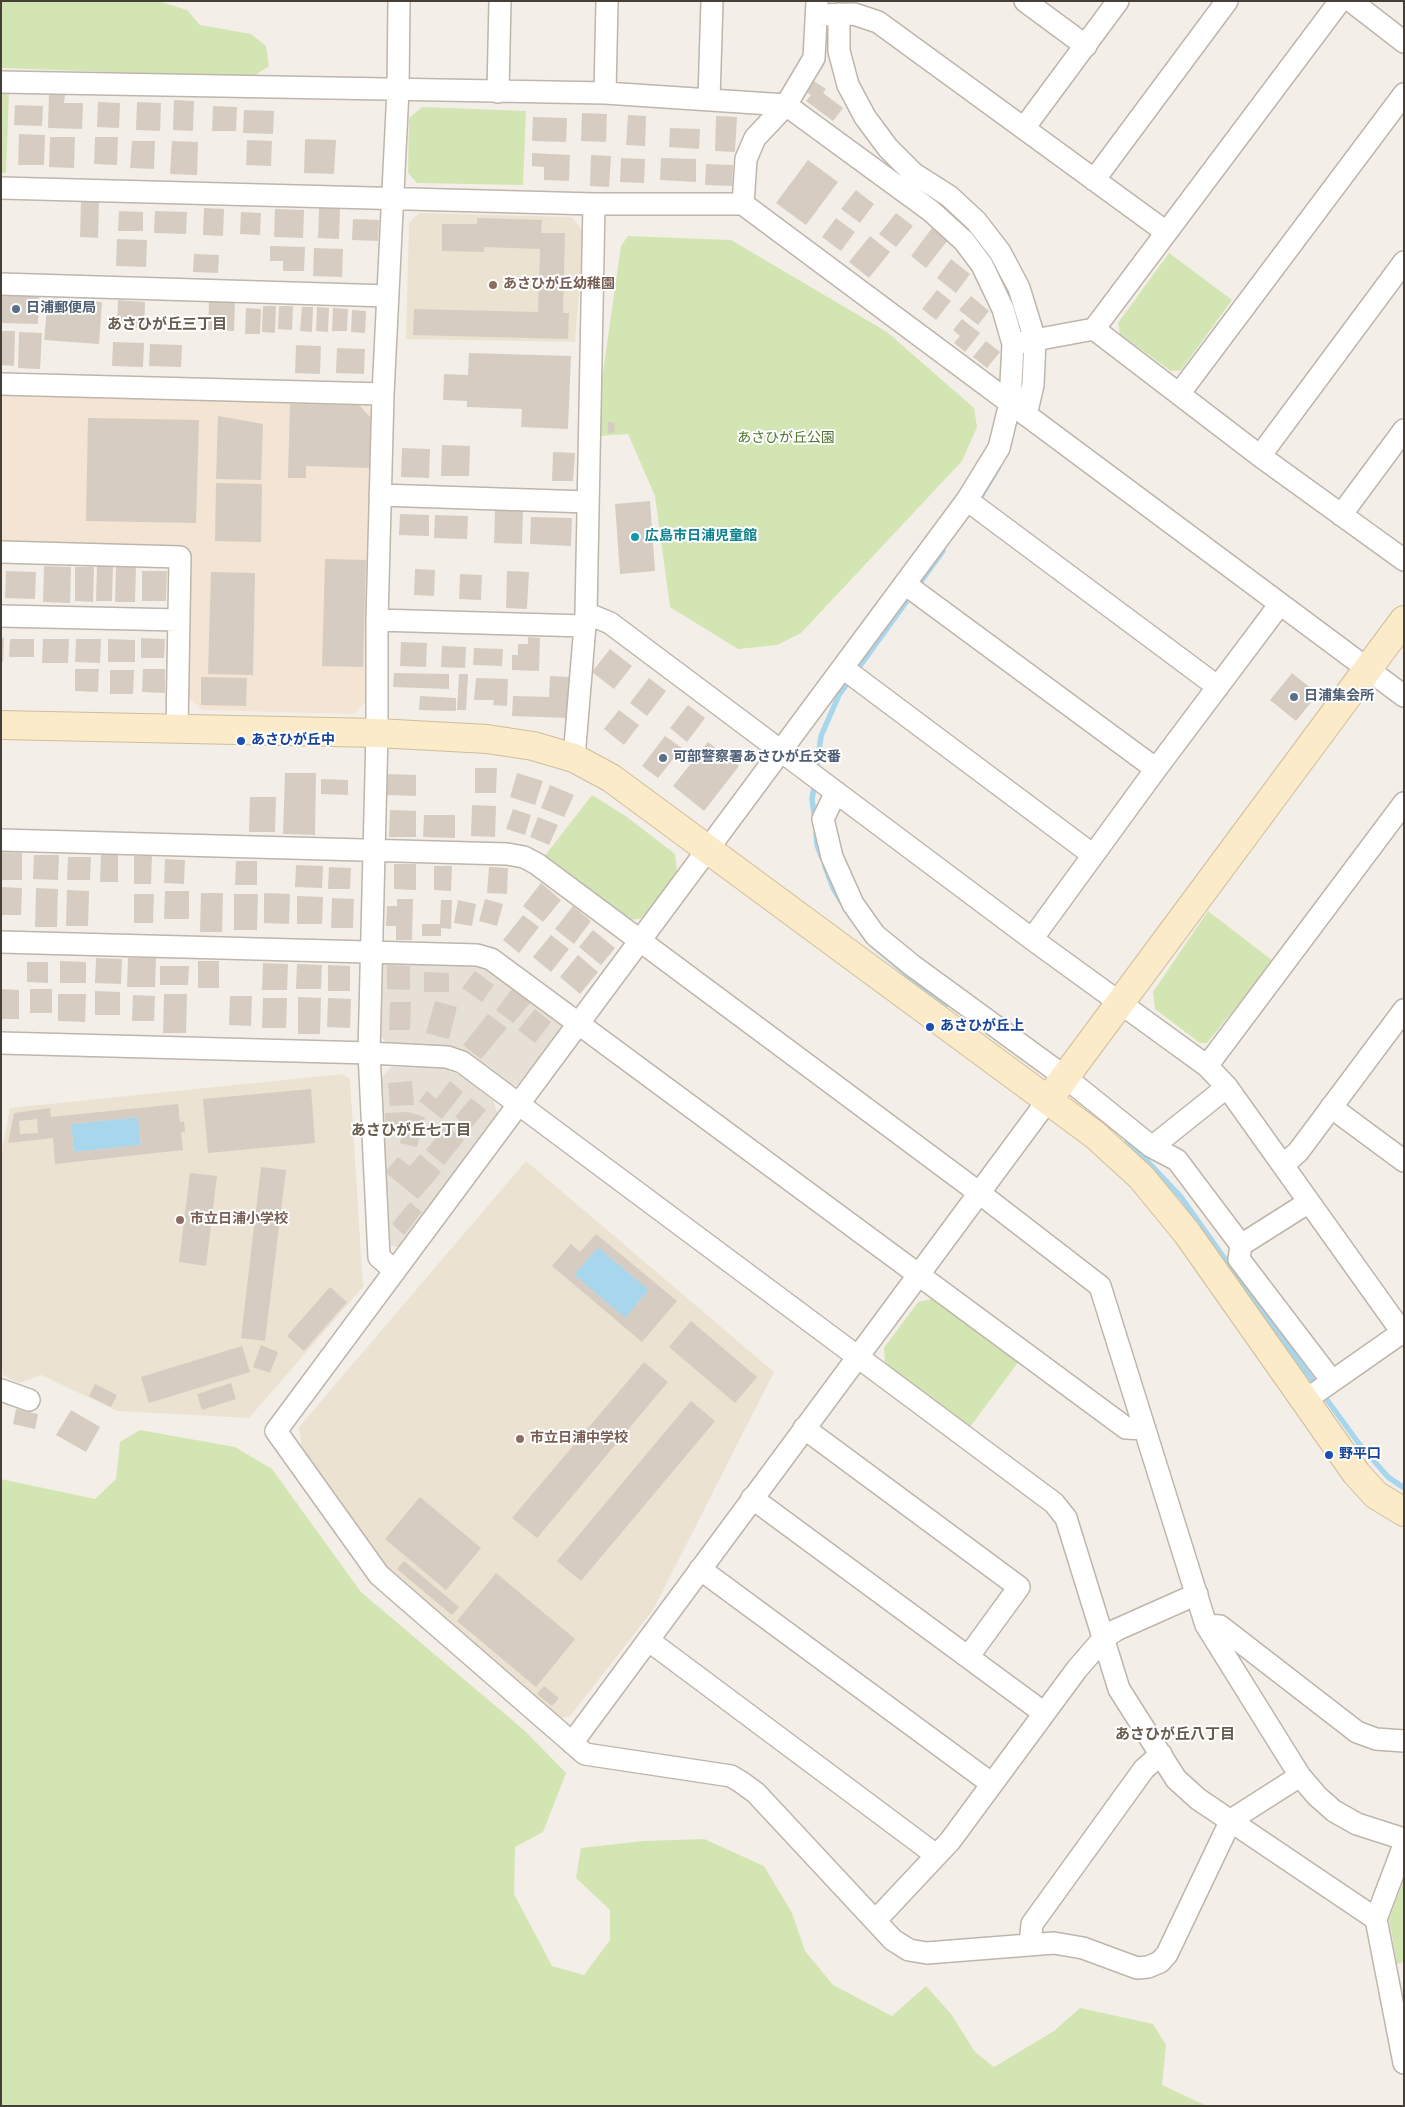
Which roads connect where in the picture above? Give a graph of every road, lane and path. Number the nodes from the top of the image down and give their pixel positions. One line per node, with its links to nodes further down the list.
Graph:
1 (399, 1): 15 (street)
2 (500, 1): 16 (street)
3 (607, 1): 17 (street)
4 (712, 1): 19 (street)
5 (1025, 1): 13 (street)
6 (1118, 1): 13 (street)
7 (1227, 1): 22 (street)
8 (1340, 1): 27 (street)
9 (1351, 1): 12 (street)
10 (817, 8): 11 (street); 20 (street)
11 (839, 14): 21 (street); 32 (street)
12 (1404, 42)
13 (1086, 46): 21 (street)
14 (1, 82): 15 (street)
15 (398, 90): 16 (street); 24 (street)
16 (498, 92): 17 (street)
17 (605, 94): 19 (street)
18 (1404, 94): 36 (street)
19 (709, 100): 20 (street)
20 (786, 105): 26 (street); 33 (street)
21 (1024, 128): 22 (street)
22 (1094, 180): 27 (street)
23 (1, 188): 24 (street)
24 (392, 198): 25 (street); 30 (street)
25 (594, 204): 26 (street); 42 (street)
26 (743, 204): 37 (street)
27 (1166, 232): 31 (street)
28 (1404, 262): 39 (street)
29 (1, 284): 30 (street)
30 (388, 296): 35 (street)
31 (1094, 329): 32 (street); 36 (street)
32 (1035, 340): 33 (street); 37 (street)
33 (1013, 344): 37 (street)
34 (1, 384): 35 (street)
35 (383, 394): 40 (street)
36 (1179, 394): 39 (street)
37 (1018, 409): 41 (street); 47 (street)
38 (1404, 430): 43 (street)
39 (1260, 456): 43 (street)
40 (380, 495): 42 (street); 51 (street)
41 (967, 500): 46 (street); 55 (street)
42 (588, 502): 49 (street)
43 (1341, 515): 45 (street)
44 (1, 552): 50 (street)
45 (1404, 560)
46 (905, 584): 53 (street); 62 (street)
47 (1280, 604): 54 (street); 55 (street)
48 (1, 616): 50 (street)
49 (585, 619): 51 (street); 60 (street); 61 (street)
50 (179, 620): 58 (street)
51 (377, 620): 59 (street)
52 (1404, 620): 54 (street)
53 (843, 668): 60 (street); 68 (street)
54 (1367, 668): 56 (street); 73 (street)
55 (1218, 687): 62 (street)
56 (1404, 696)
57 (1, 724): 58 (street)
58 (177, 729): 59 (street)
59 (377, 734): 61 (street); 67 (street)
60 (781, 752): 63 (street); 66 (street)
61 (574, 758): 66 (street)
62 (1156, 769): 68 (street)
63 (836, 792): 69 (street); 79 (street)
64 (1404, 803): 78 (street)
65 (1, 840): 67 (street)
66 (708, 848): 70 (street); 81 (street)
67 (374, 852): 70 (street); 72 (street)
68 (1093, 855): 69 (street)
69 (1032, 939): 73 (street)
70 (639, 941): 75 (street); 87 (street)
71 (1, 942): 72 (street)
72 (371, 952): 75 (street); 77 (street)
73 (1120, 1002): 78 (street); 79 (street)
74 (1404, 1010): 83 (street)
75 (578, 1023): 82 (street); 91 (street)
76 (1, 1043): 77 (street)
77 (369, 1053): 82 (street); 90 (street)
78 (1207, 1066): 80 (street)
79 (1066, 1077): 81 (street); 84 (street)
80 (1227, 1086): 84 (street); 86 (street)
81 (1048, 1100): 87 (street); 97 (street)
82 (519, 1104): 90 (street); 93 (street)
83 (1331, 1107): 85 (street); 86 (street)
84 (1152, 1147): 89 (street)
85 (1404, 1161)
86 (1283, 1165): 88 (street)
87 (978, 1192): 91 (street); 99 (street)
88 (1309, 1202): 89 (street); 92 (street)
89 (1241, 1245): 94 (street)
90 (395, 1271): 110 (street)
91 (918, 1274): 93 (street); 99 (street)
92 (1403, 1333): 94 (street)
93 (858, 1356): 98 (street); 105 (street)
94 (1332, 1381): 97 (street)
95 (1, 1390): 96 (street)
96 (29, 1400)
97 (1304, 1401): 101 (street)
98 (804, 1428): 100 (street); 107 (street)
99 (1145, 1429): 103 (street)
100 (752, 1498): 102 (street); 107 (street)
101 (1404, 1512)
102 (700, 1569): 106 (street); 113 (street)
103 (1197, 1594): 104 (street); 105 (street)
104 (1206, 1625): 109 (street); 112 (street)
105 (1103, 1639): 108 (street); 111 (street)
106 (648, 1640): 110 (street); 117 (street)
107 (968, 1657): 108 (street)
108 (1044, 1713): 113 (street)
109 (1404, 1741)
110 (572, 1743): 119 (street)
111 (1161, 1754): 114 (street); 120 (street)
112 (1300, 1776): 114 (street); 115 (street)
113 (992, 1784): 117 (street)
114 (1231, 1820): 118 (street); 120 (street)
115 (1404, 1839)
116 (1404, 1845): 118 (street)
117 (936, 1856): 119 (street)
118 (1376, 1919): 121 (street)
119 (876, 1921): 120 (street)
120 (1030, 1944)
121 (1404, 2063)

